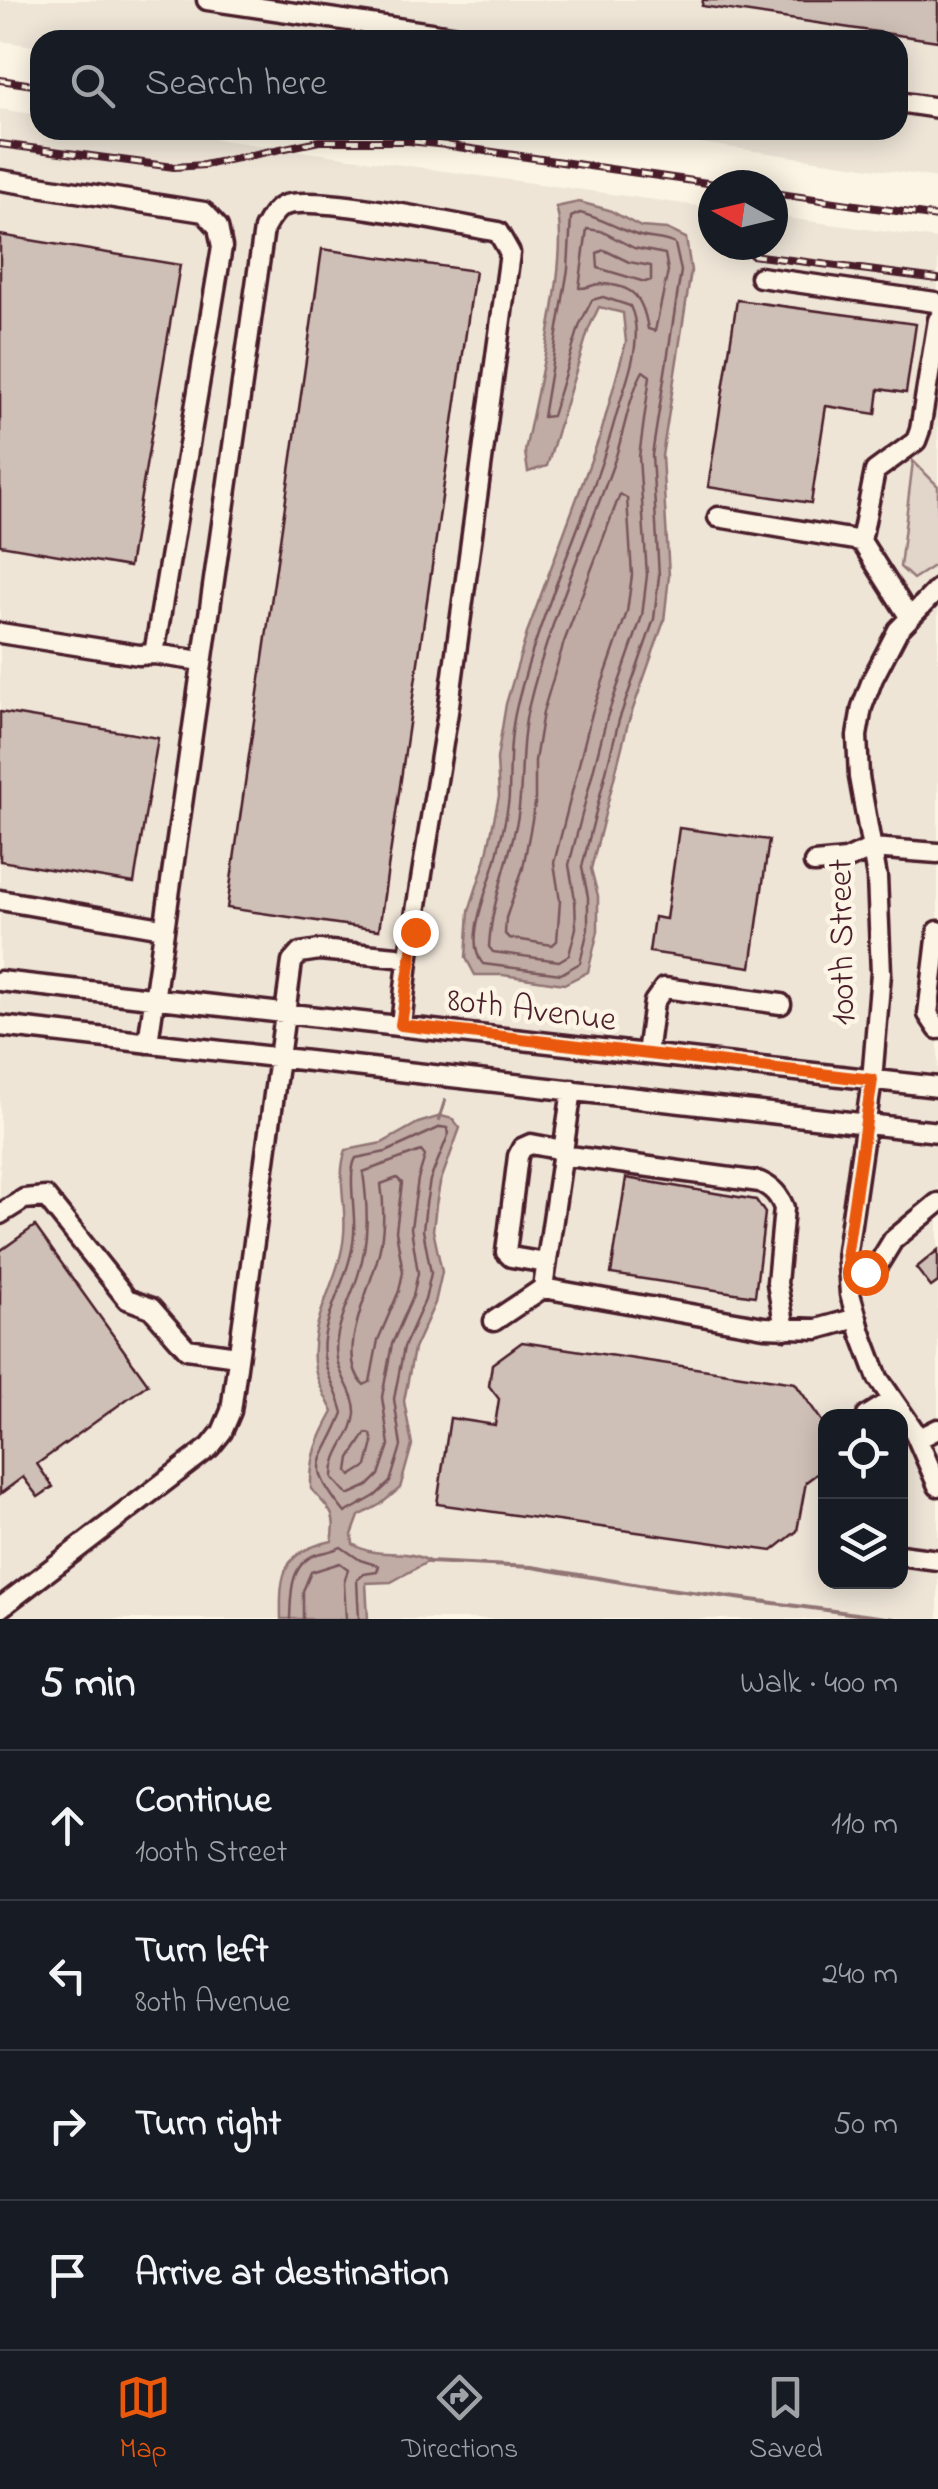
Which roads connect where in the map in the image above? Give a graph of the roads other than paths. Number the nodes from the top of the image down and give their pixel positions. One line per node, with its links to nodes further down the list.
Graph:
1 (207, 0): 2 (street)
2 (411, 30)
3 (908, 104): 4 (street)
4 (938, 108)
5 (0, 180): 14 (street)
6 (760, 277): 7 (street)
7 (938, 305)
8 (938, 320): 10 (street)
9 (718, 517): 10 (street)
10 (860, 542): 12 (street)
11 (938, 588): 12 (street, 100th Street)
12 (910, 618): 16 (street, 100th Street)
13 (0, 633): 14 (street)
14 (154, 654): 15 (street)
15 (201, 661): 20 (street); 22 (street)
16 (872, 848): 17 (street); 18 (street); 33 (street, 100th Street)
17 (938, 853)
18 (814, 863)
19 (0, 900): 20 (street)
20 (162, 928): 24 (street)
21 (938, 931): 29 (street)
22 (408, 961): 26 (street); 27 (street)
23 (0, 981): 24 (street, 80th Avenue)
24 (152, 998): 26 (street, 80th Avenue); 30 (street)
25 (781, 1004): 31 (street)
26 (285, 1012): 27 (street, 80th Avenue); 32 (street)
27 (401, 1025): 31 (street, 80th Avenue)
28 (0, 1026): 30 (street)
29 (938, 1029)
30 (148, 1042): 32 (street)
31 (647, 1054): 33 (street, 80th Avenue)
32 (280, 1057): 35 (street); 47 (street)
33 (872, 1080): 34 (street, 80th Avenue); 36 (street, 100th Street)
34 (938, 1087)
35 (572, 1090): 36 (street); 38 (street)
36 (865, 1124): 37 (street); 42 (street, 100th Street)
37 (938, 1132)
38 (563, 1152): 41 (street); 41 (street); 46 (street)
39 (938, 1203): 42 (street)
40 (0, 1214): 47 (street)
41 (546, 1263): 43 (street)
42 (849, 1278): 44 (street, 100th Street)
43 (542, 1288): 45 (street); 46 (street)
44 (857, 1318): 46 (street); 48 (street, 100th Street)
45 (494, 1321)
46 (786, 1329)
47 (237, 1356): 55 (street)
48 (893, 1400): 49 (street); 51 (street, 100th Street)
49 (878, 1409)
50 (938, 1429): 51 (street)
51 (918, 1439): 52 (street, 100th Street)
52 (938, 1486)
53 (908, 1556): 54 (street)
54 (938, 1560)
55 (0, 1608)

